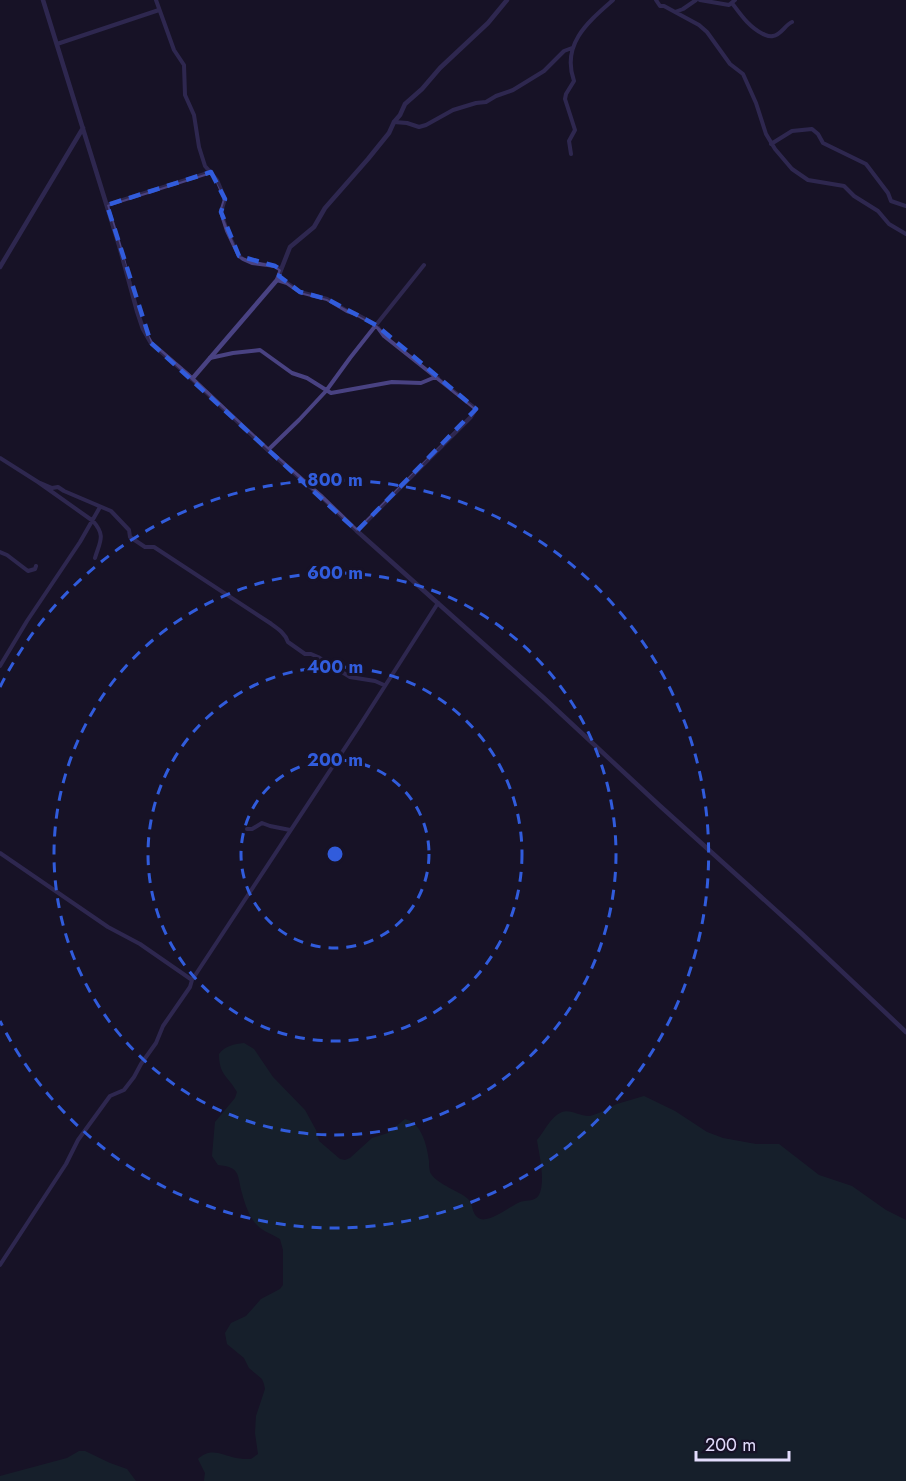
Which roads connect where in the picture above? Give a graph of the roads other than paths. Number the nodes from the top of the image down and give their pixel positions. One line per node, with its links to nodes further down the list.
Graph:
1 (43, 0): 11 (street)
2 (156, 0): 8 (street)
3 (507, 0): 13 (street)
4 (613, 0): 12 (street)
5 (656, 0): 9 (street)
6 (698, 0): 7 (street); 9 (street)
7 (733, 1): 10 (street)
8 (159, 10): 11 (street); 17 (street)
9 (675, 12): 15 (street)
10 (792, 21)
11 (57, 44): 14 (street)
12 (572, 48): 13 (street); 16 (street)
13 (394, 122): 23 (street)
14 (83, 128): 18 (street); 22 (street)
15 (771, 144): 19 (street); 20 (street)
16 (571, 154)
17 (211, 172): 18 (street); 23 (street)
18 (107, 205): 28 (street)
19 (906, 206)
20 (906, 234)
21 (424, 264): 25 (street)
22 (0, 267)
23 (281, 270): 24 (street)
24 (277, 280): 25 (street); 26 (street)
25 (376, 325): 27 (street); 29 (street)
26 (210, 358): 28 (street); 29 (street)
27 (439, 378): 29 (street); 35 (street)
28 (192, 379): 30 (street)
29 (326, 391): 30 (street)
30 (268, 450): 35 (street)
31 (0, 458): 32 (street)
32 (38, 482): 33 (street); 34 (street)
33 (100, 507): 34 (street); 41 (street)
34 (93, 521): 37 (street); 40 (street)
35 (357, 531): 39 (street)
36 (0, 552): 38 (street)
37 (95, 558)
38 (36, 566)
39 (438, 602): 41 (street); 46 (street)
40 (0, 666)
41 (384, 685): 43 (street)
42 (247, 829): 43 (street)
43 (290, 830): 45 (street)
44 (0, 854): 45 (street)
45 (192, 980): 47 (street)
46 (906, 1032)
47 (0, 1265)

